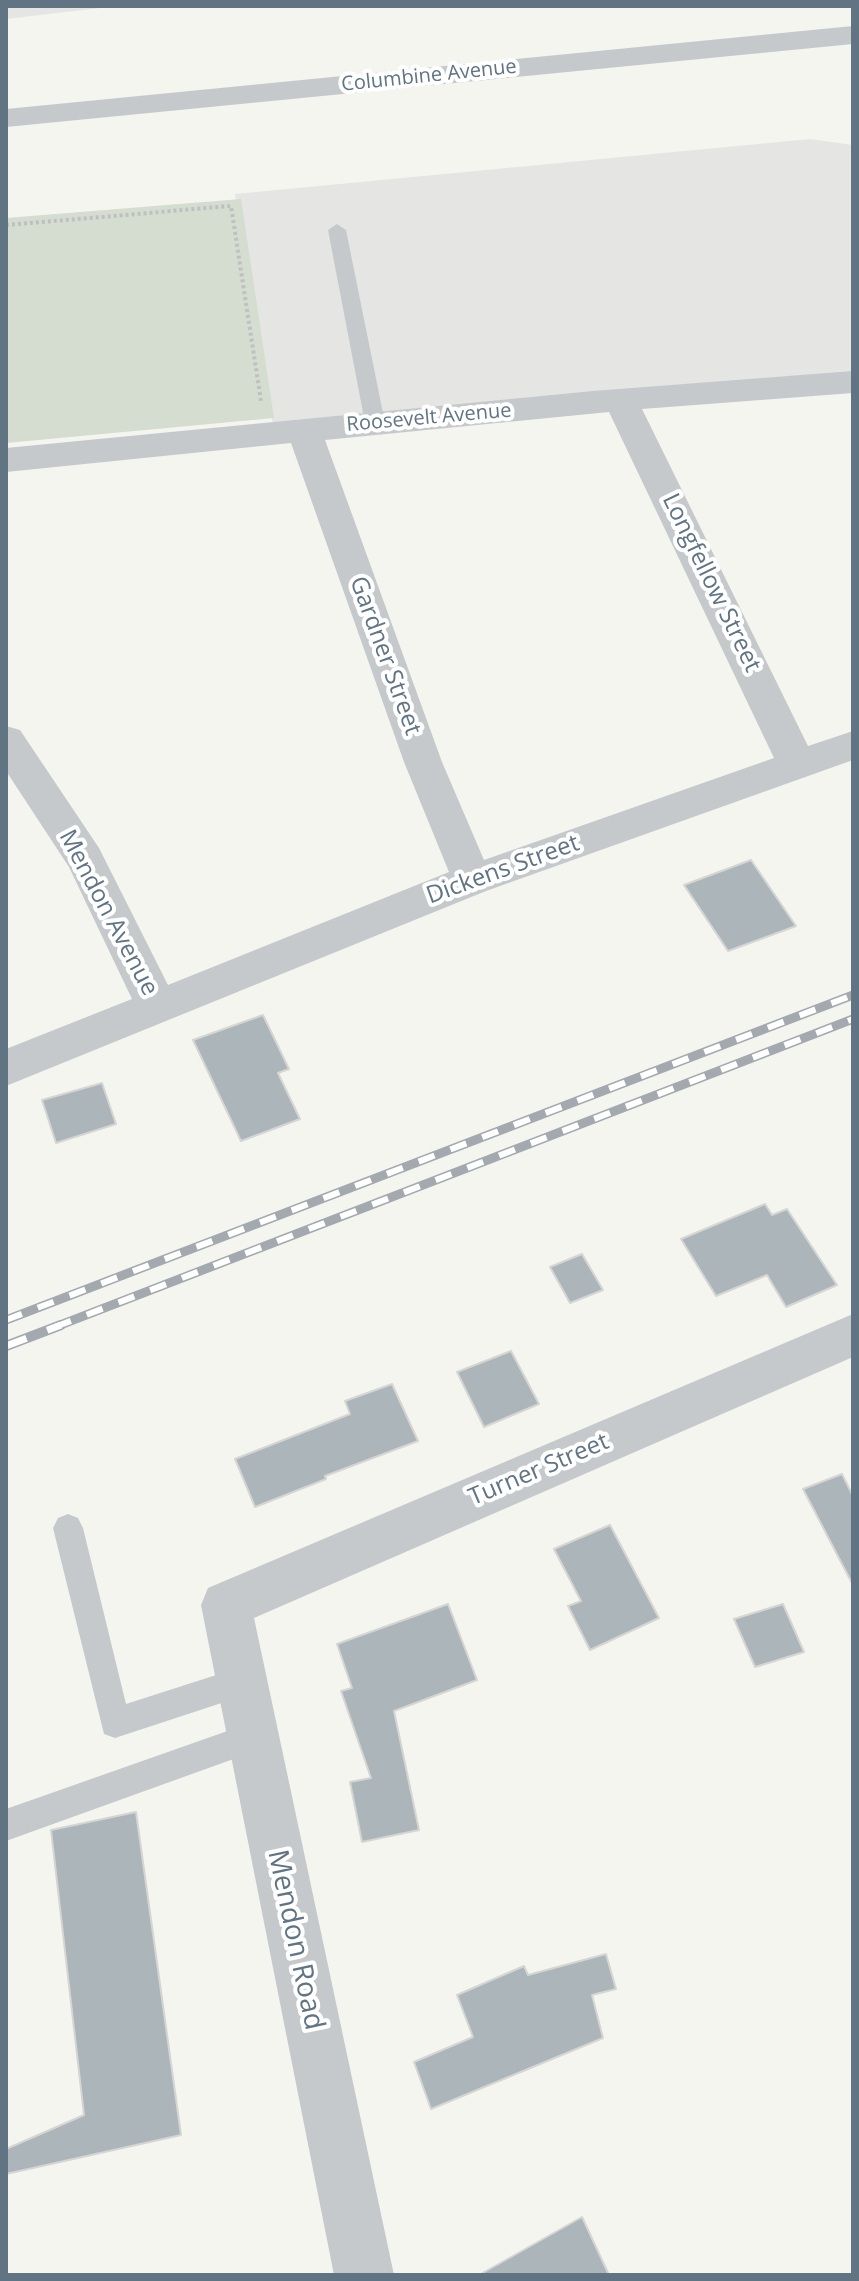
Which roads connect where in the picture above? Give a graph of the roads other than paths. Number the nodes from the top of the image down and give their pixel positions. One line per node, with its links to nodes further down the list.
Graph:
1 (853, 35): 2 (street, Columbine Avenue)
2 (6, 118)
3 (337, 230): 6 (lane)
4 (853, 382): 5 (street, Roosevelt Avenue)
5 (621, 402): 6 (street, Roosevelt Avenue); 11 (street, Longfellow Street)
6 (375, 423): 7 (street, Roosevelt Avenue)
7 (304, 430): 8 (street, Roosevelt Avenue); 12 (street, Gardner Street)
8 (6, 460)
9 (6, 740): 13 (street, Mendon Avenue)
10 (853, 745): 11 (street, Dickens Street)
11 (797, 765): 12 (street, Dickens Street)
12 (472, 880): 13 (street, Dickens Street)
13 (157, 1006): 14 (street, Dickens Street)
14 (6, 1068)
15 (853, 1335): 17 (street, Turner Street)
16 (68, 1528): 18 (lane)
17 (226, 1605): 18 (street, Mendon Road)
18 (241, 1682): 19 (street, Mendon Road)
19 (253, 1737): 20 (lane); 21 (street, Mendon Road)
20 (6, 1825)
21 (364, 2275)

